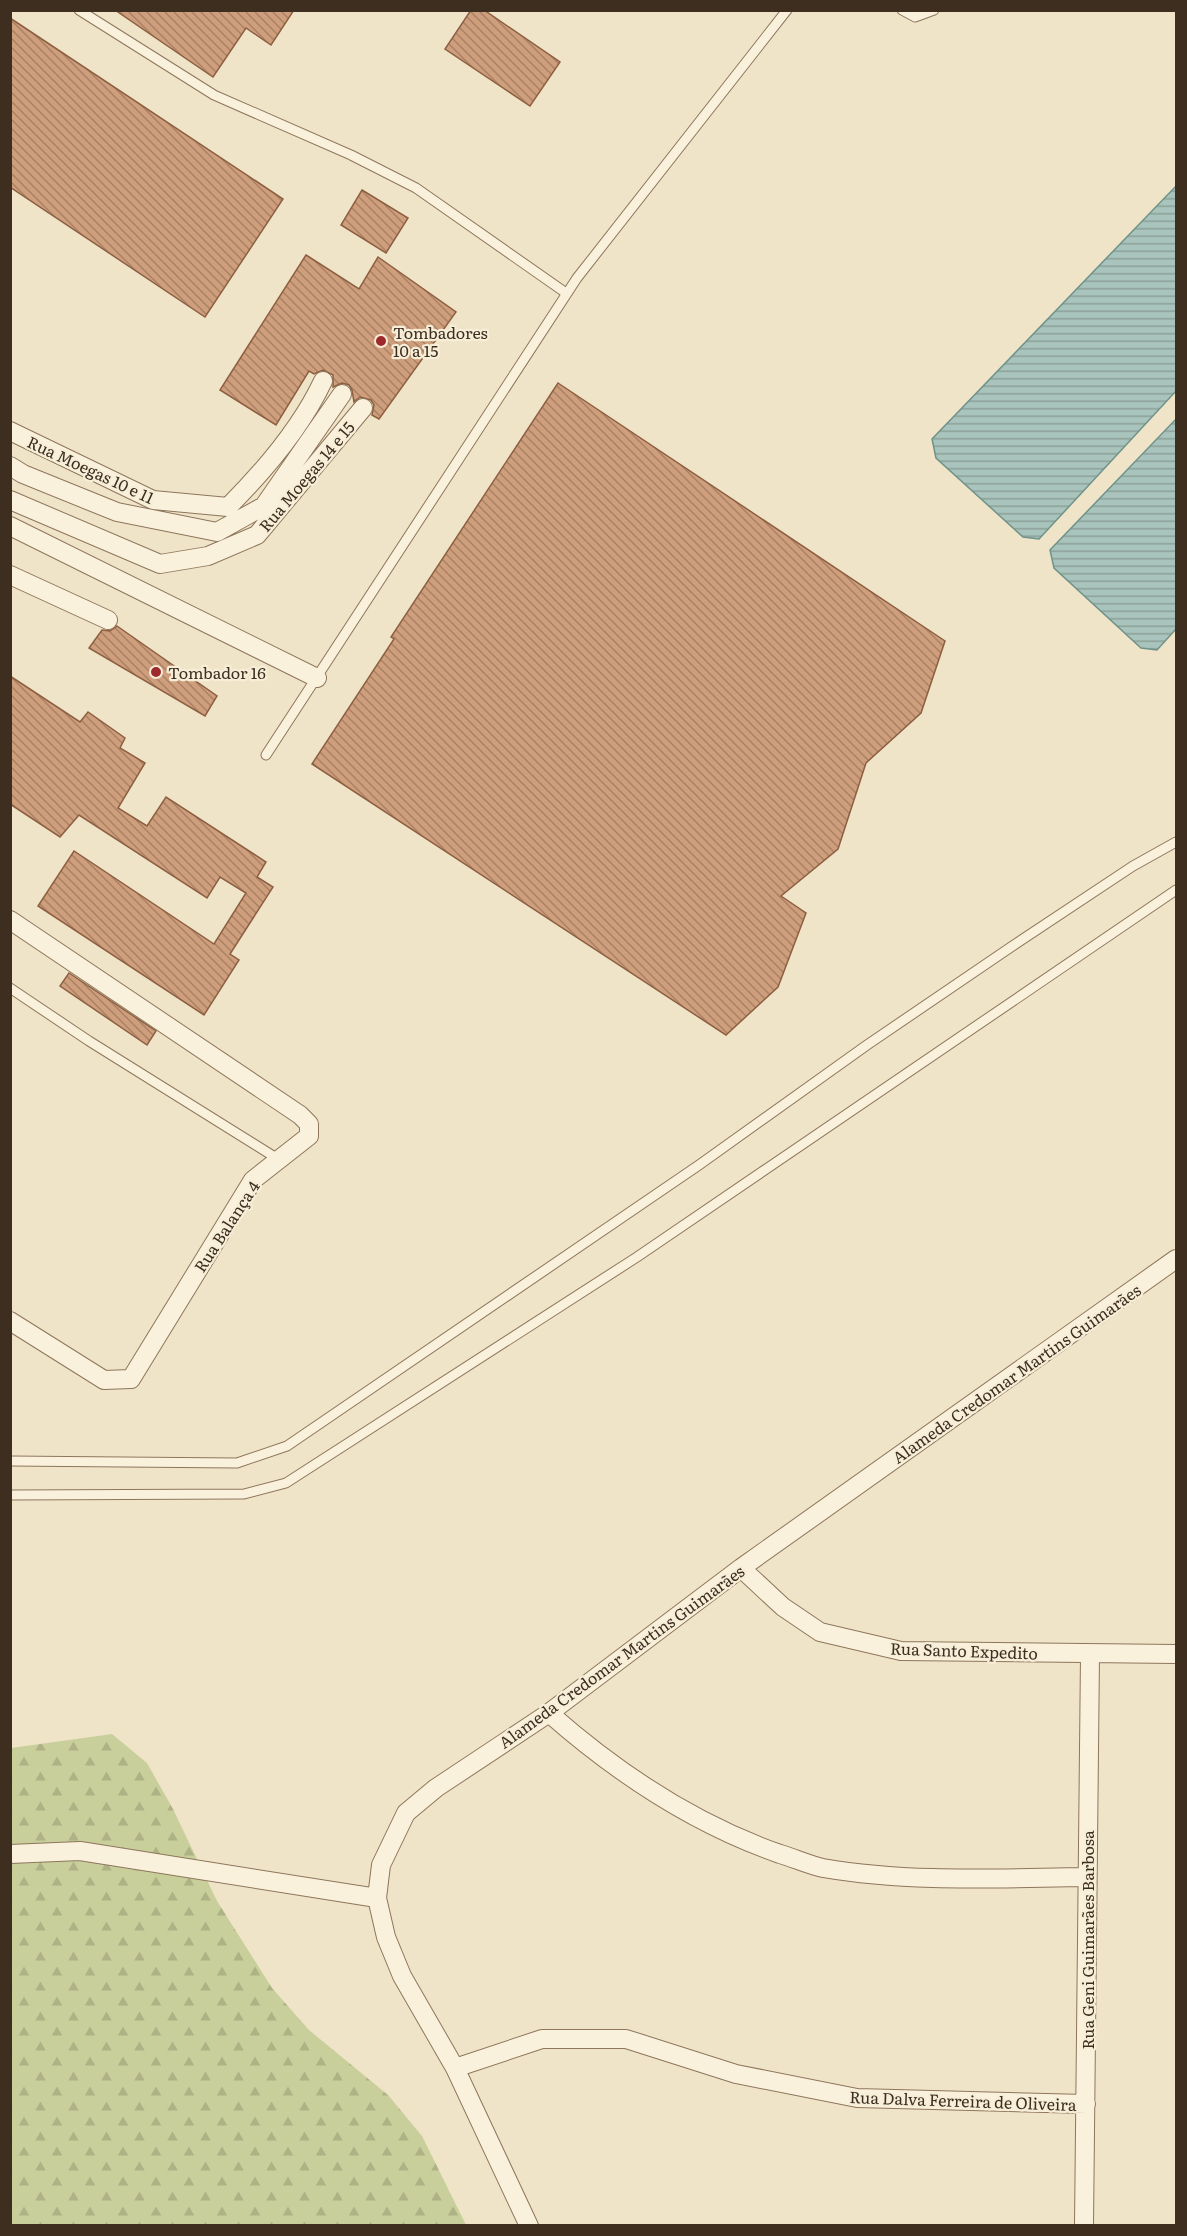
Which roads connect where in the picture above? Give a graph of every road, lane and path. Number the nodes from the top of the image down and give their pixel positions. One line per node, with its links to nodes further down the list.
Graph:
1 (79, 10): 5 (lane)
2 (787, 10): 5 (lane)
3 (902, 10): 4 (lane)
4 (934, 10)
5 (566, 293): 15 (lane)
6 (323, 381): 9 (street, Rua Moegas 10 e 11)
7 (342, 394): 10 (street)
8 (363, 408): 11 (street, Rua Moegas 14 e 15)
9 (10, 431)
10 (10, 466)
11 (10, 500)
12 (10, 526): 15 (street)
13 (10, 576): 14 (street)
14 (108, 620)
15 (317, 678): 16 (lane)
16 (266, 755)
17 (1176, 842): 24 (lane)
18 (1176, 890): 25 (lane)
19 (10, 921): 21 (street, Rua Balança 4)
20 (10, 988): 21 (lane)
21 (278, 1159): 23 (street, Rua Balança 4)
22 (1176, 1259): 26 (street, Alameda Credomar Martins Guimarães)
23 (10, 1321)
24 (10, 1461)
25 (10, 1496)
26 (741, 1568): 28 (street, Rua Santo Expedito); 29 (street, Alameda Credomar Martins Guimarães)
27 (1176, 1654): 28 (street, Rua Santo Expedito)
28 (1090, 1655): 31 (street, Rua Geni Guimarães Barbosa)
29 (549, 1713): 31 (street); 32 (street, Alameda Credomar Martins Guimarães)
30 (10, 1854): 32 (street)
31 (1086, 1877): 34 (street, Rua Geni Guimarães Barbosa)
32 (377, 1898): 33 (street, Alameda Credomar Martins Guimarães)
33 (455, 2068): 34 (street, Rua Dalva Ferreira de Oliveira); 35 (street, Alameda Credomar Martins Guimarães)
34 (1086, 2104): 36 (street, Rua Geni Guimarães Barbosa)
35 (529, 2226)
36 (1084, 2226)

